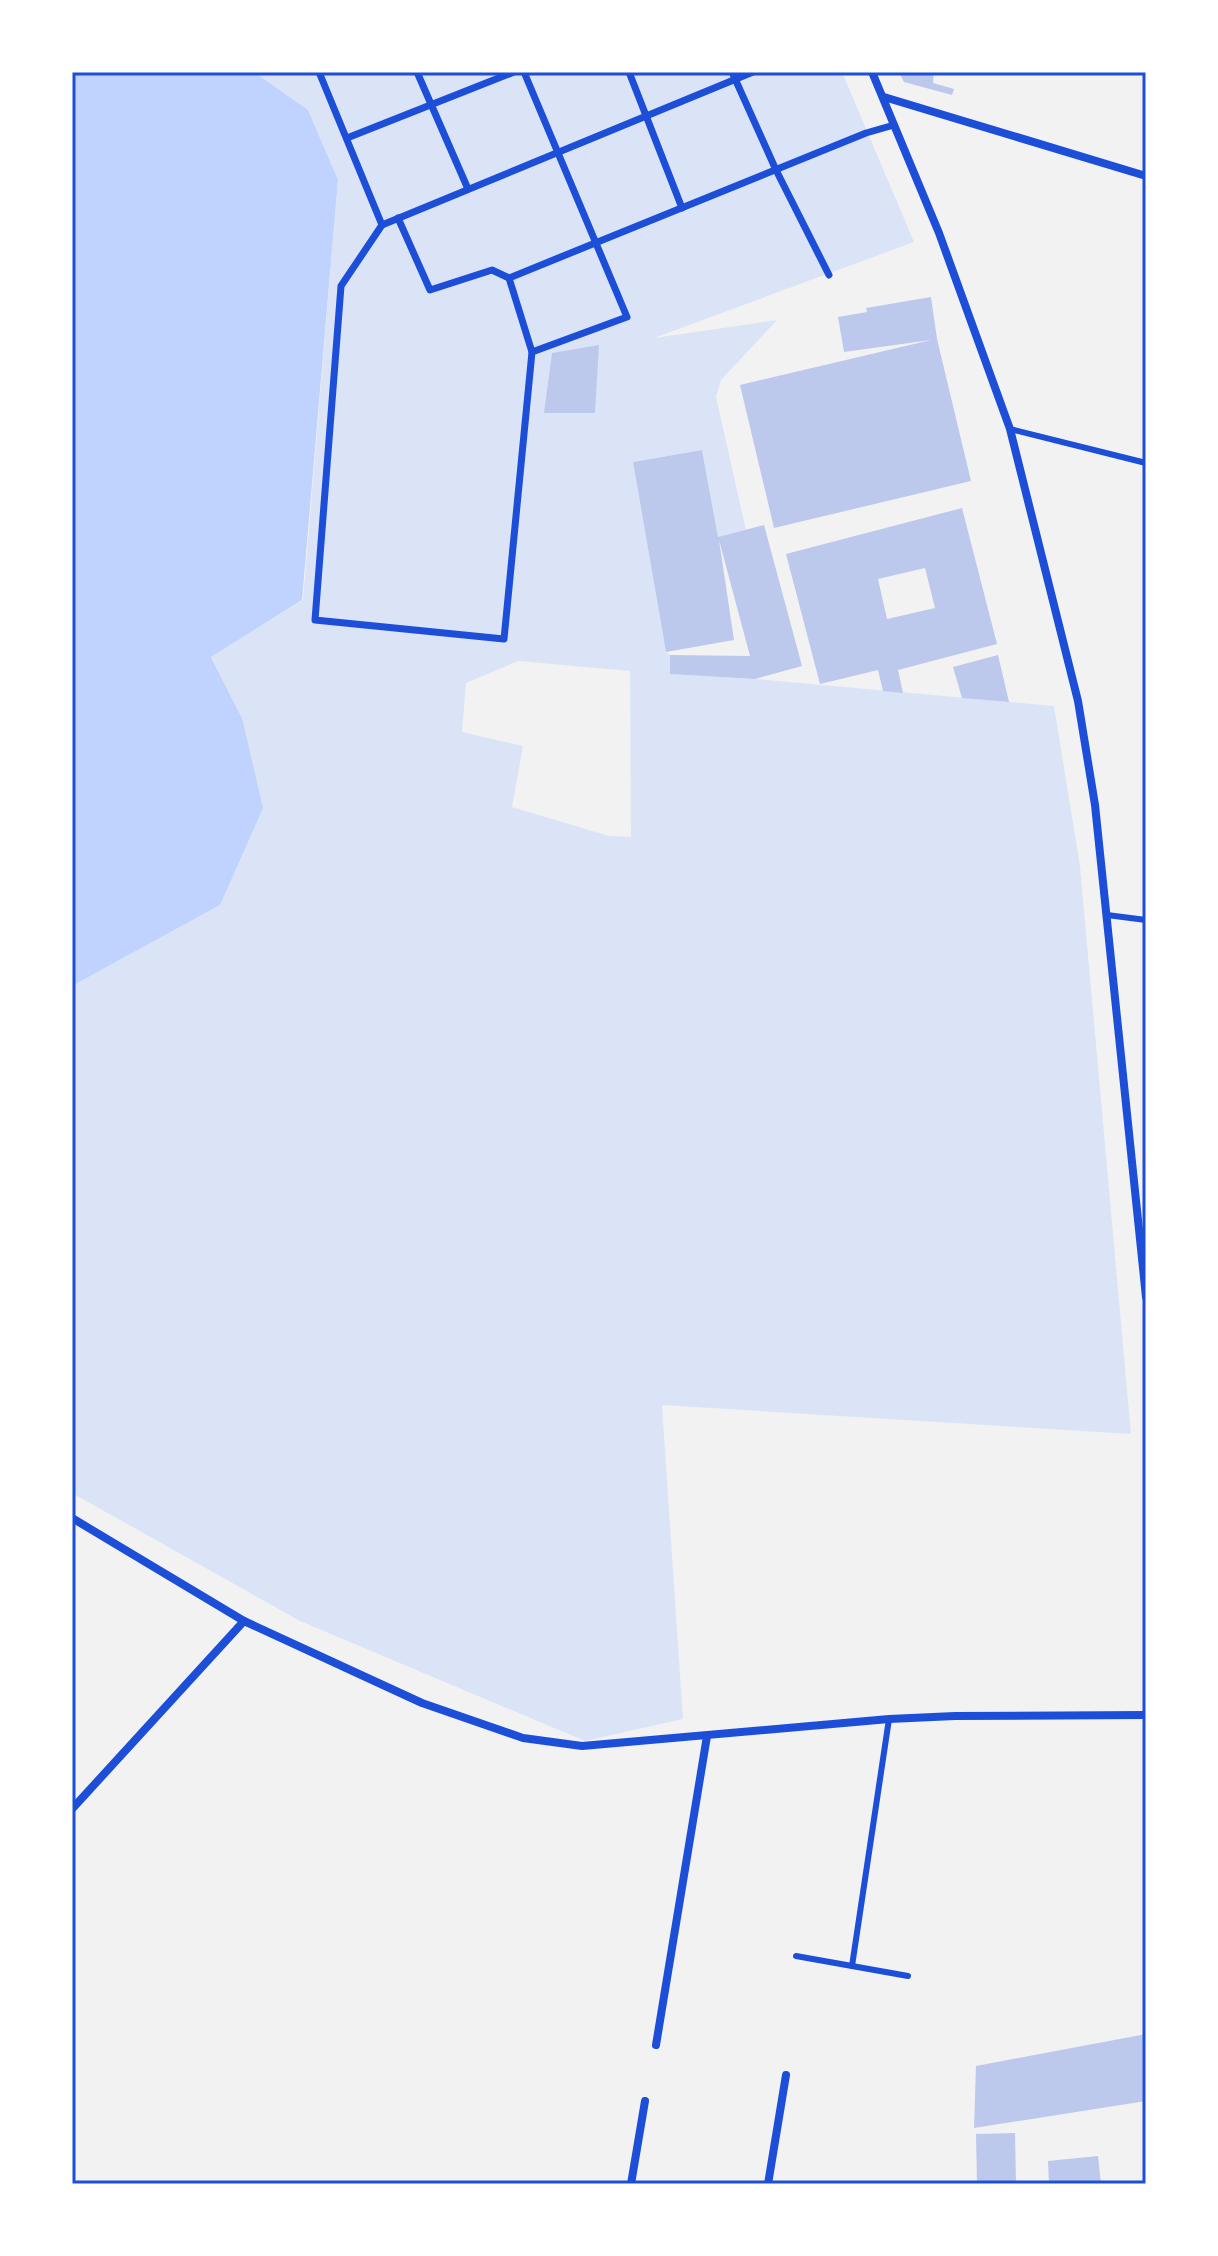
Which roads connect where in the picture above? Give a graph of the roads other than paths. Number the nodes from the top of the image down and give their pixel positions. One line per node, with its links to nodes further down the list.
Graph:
1 (319, 72): 13 (street)
2 (417, 72): 10 (street)
3 (514, 72): 10 (street)
4 (524, 72): 14 (street)
5 (629, 72): 11 (street)
6 (753, 72): 8 (street)
7 (872, 72): 9 (street)
8 (734, 76): 11 (street); 15 (street)
9 (884, 97): 12 (street); 16 (street)
10 (430, 105): 13 (street); 17 (street)
11 (646, 116): 14 (street); 18 (street)
12 (894, 125): 15 (street); 25 (street)
13 (347, 138): 20 (street)
14 (558, 153): 17 (street); 21 (street)
15 (776, 170): 18 (street); 22 (street)
16 (1146, 176)
17 (468, 189): 19 (street)
18 (682, 208): 21 (street)
19 (398, 218): 20 (street); 23 (street)
20 (382, 225): 24 (street)
21 (596, 243): 23 (street); 24 (street)
22 (829, 275)
23 (509, 278): 24 (street)
24 (532, 352)
25 (1010, 429): 26 (lane); 27 (street)
26 (1146, 463)
27 (1107, 915): 28 (lane); 29 (street)
28 (1146, 920)
29 (1146, 1297)
30 (72, 1518): 31 (street)
31 (244, 1621): 34 (street); 35 (street)
32 (1146, 1715): 33 (street)
33 (889, 1719): 34 (street); 37 (lane)
34 (707, 1736): 39 (street)
35 (72, 1809)
36 (796, 1956): 37 (lane)
37 (852, 1966): 38 (lane)
38 (908, 1976)
39 (656, 2045)
40 (786, 2075): 43 (street)
41 (645, 2101): 42 (street)
42 (631, 2184)
43 (768, 2184)

